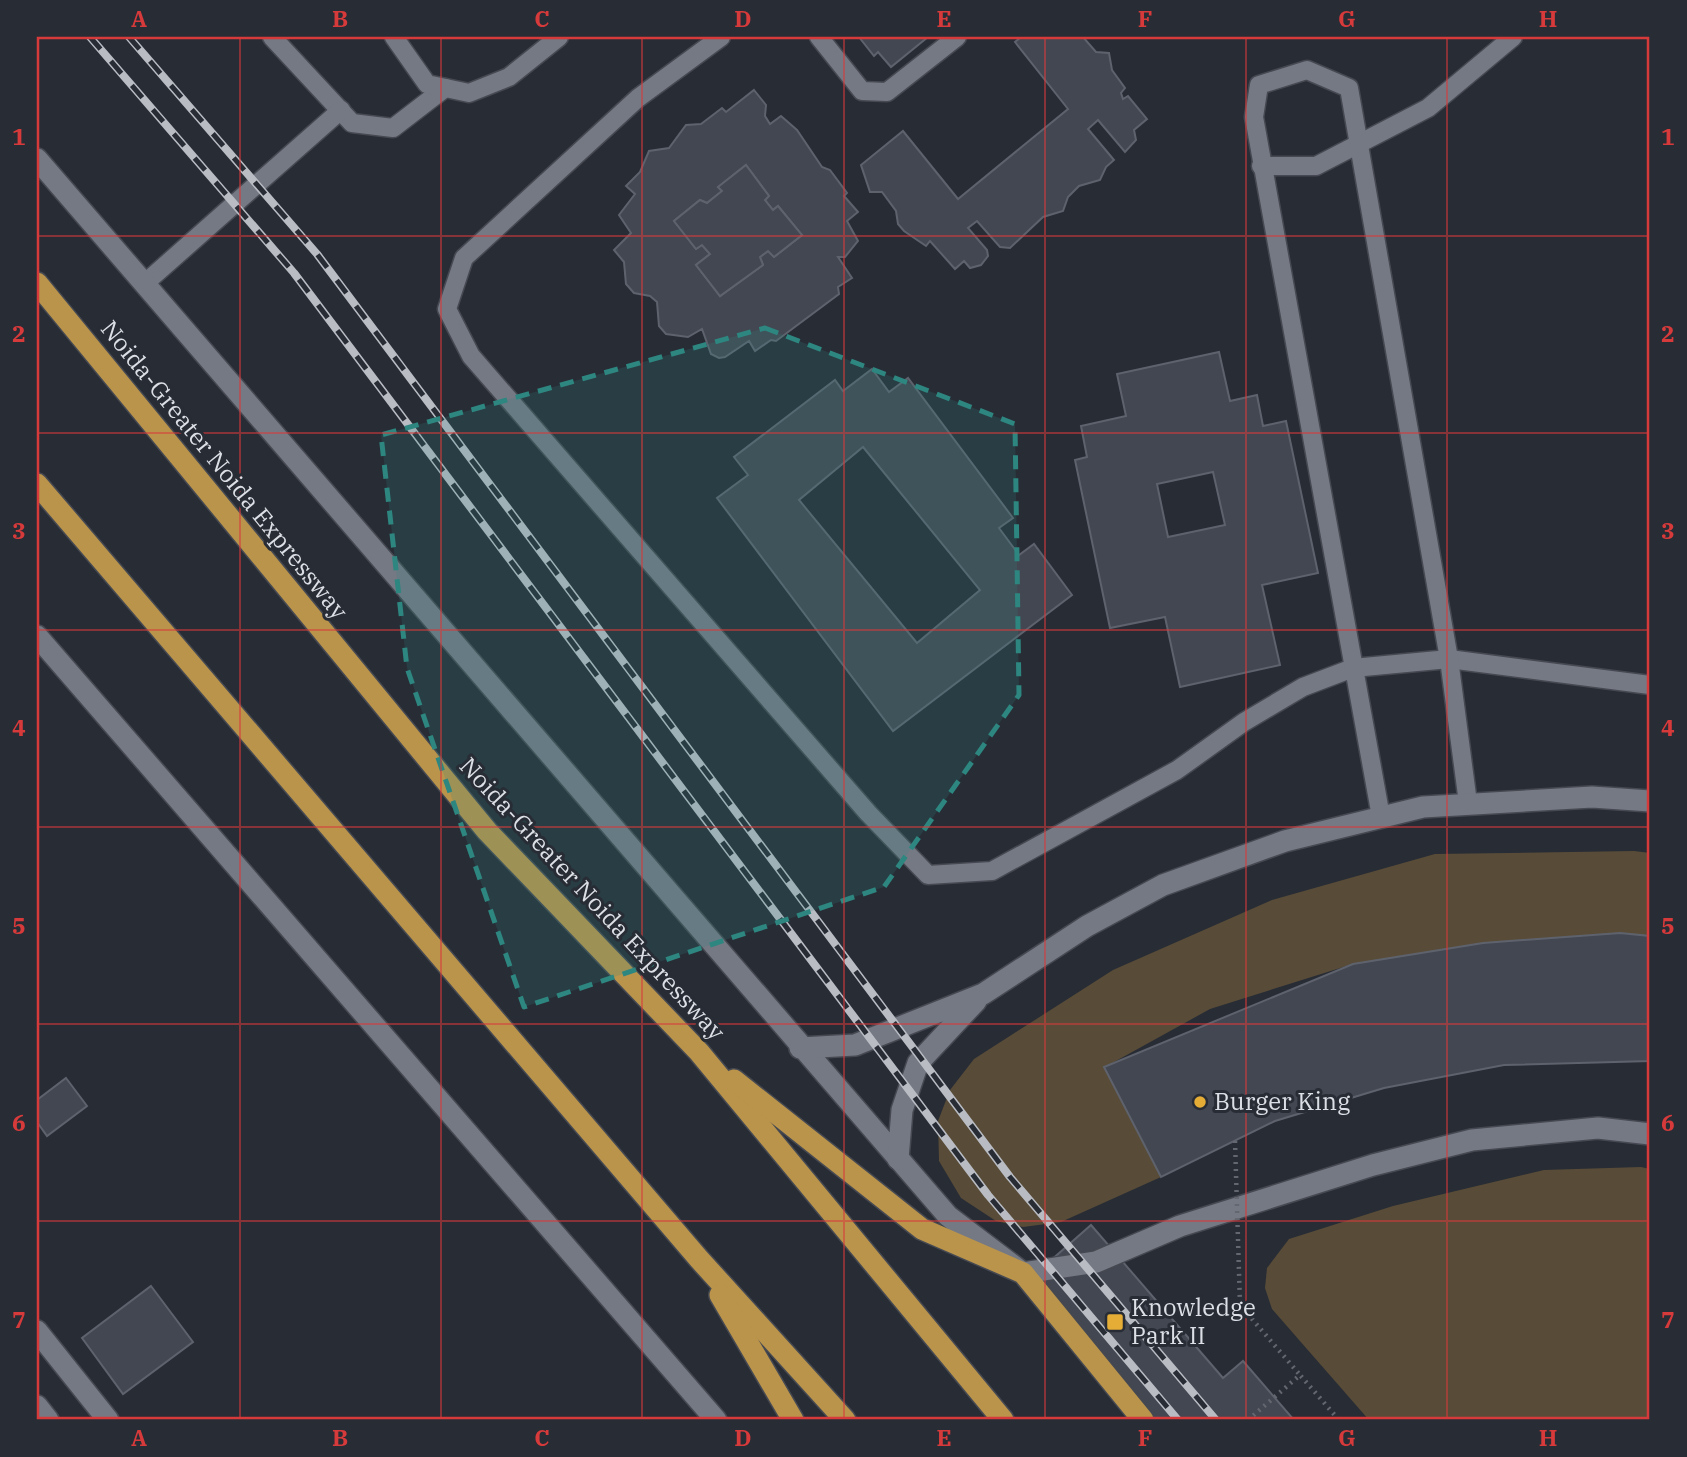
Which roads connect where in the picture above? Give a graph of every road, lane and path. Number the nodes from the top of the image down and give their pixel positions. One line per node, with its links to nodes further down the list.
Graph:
1 (272, 37): 9 (lane)
2 (394, 37): 8 (lane)
3 (559, 37): 8 (lane)
4 (721, 37): 18 (lane)
5 (819, 37): 6 (lane)
6 (957, 37)
7 (1513, 37): 10 (lane)
8 (445, 88): 9 (lane)
9 (341, 110): 14 (lane)
10 (1361, 141): 12 (lane); 12 (lane); 17 (lane)
11 (37, 159): 14 (street)
12 (1261, 166): 18 (lane)
13 (37, 284): 25 (highway, Noida-Greater Noida Expressway)
14 (144, 284): 24 (street)
15 (37, 484): 29 (highway)
16 (37, 636): 36 (street)
17 (1449, 659): 18 (lane); 19 (lane); 21 (lane)
18 (1353, 668): 22 (lane)
19 (1650, 685)
20 (1650, 801): 21 (street)
21 (1468, 803): 22 (street)
22 (1381, 817): 23 (street)
23 (983, 994): 24 (street); 28 (street)
24 (800, 1048): 28 (street)
25 (699, 1052): 30 (highway); 39 (highway, Noida-Greater Noida Expressway)
26 (1650, 1134): 30 (street)
27 (1235, 1141): 32 (path, bridge)
28 (898, 1159): 30 (street)
29 (699, 1259): 37 (highway); 38 (highway)
30 (1023, 1273): 40 (highway)
31 (37, 1331): 35 (street)
32 (1300, 1375): 41 (path); 42 (path)
33 (37, 1406): 34 (street)
34 (48, 1420)
35 (108, 1420)
36 (716, 1420)
37 (793, 1420)
38 (845, 1420)
39 (1003, 1420)
40 (1143, 1420)
41 (1248, 1420)
42 (1339, 1420)

